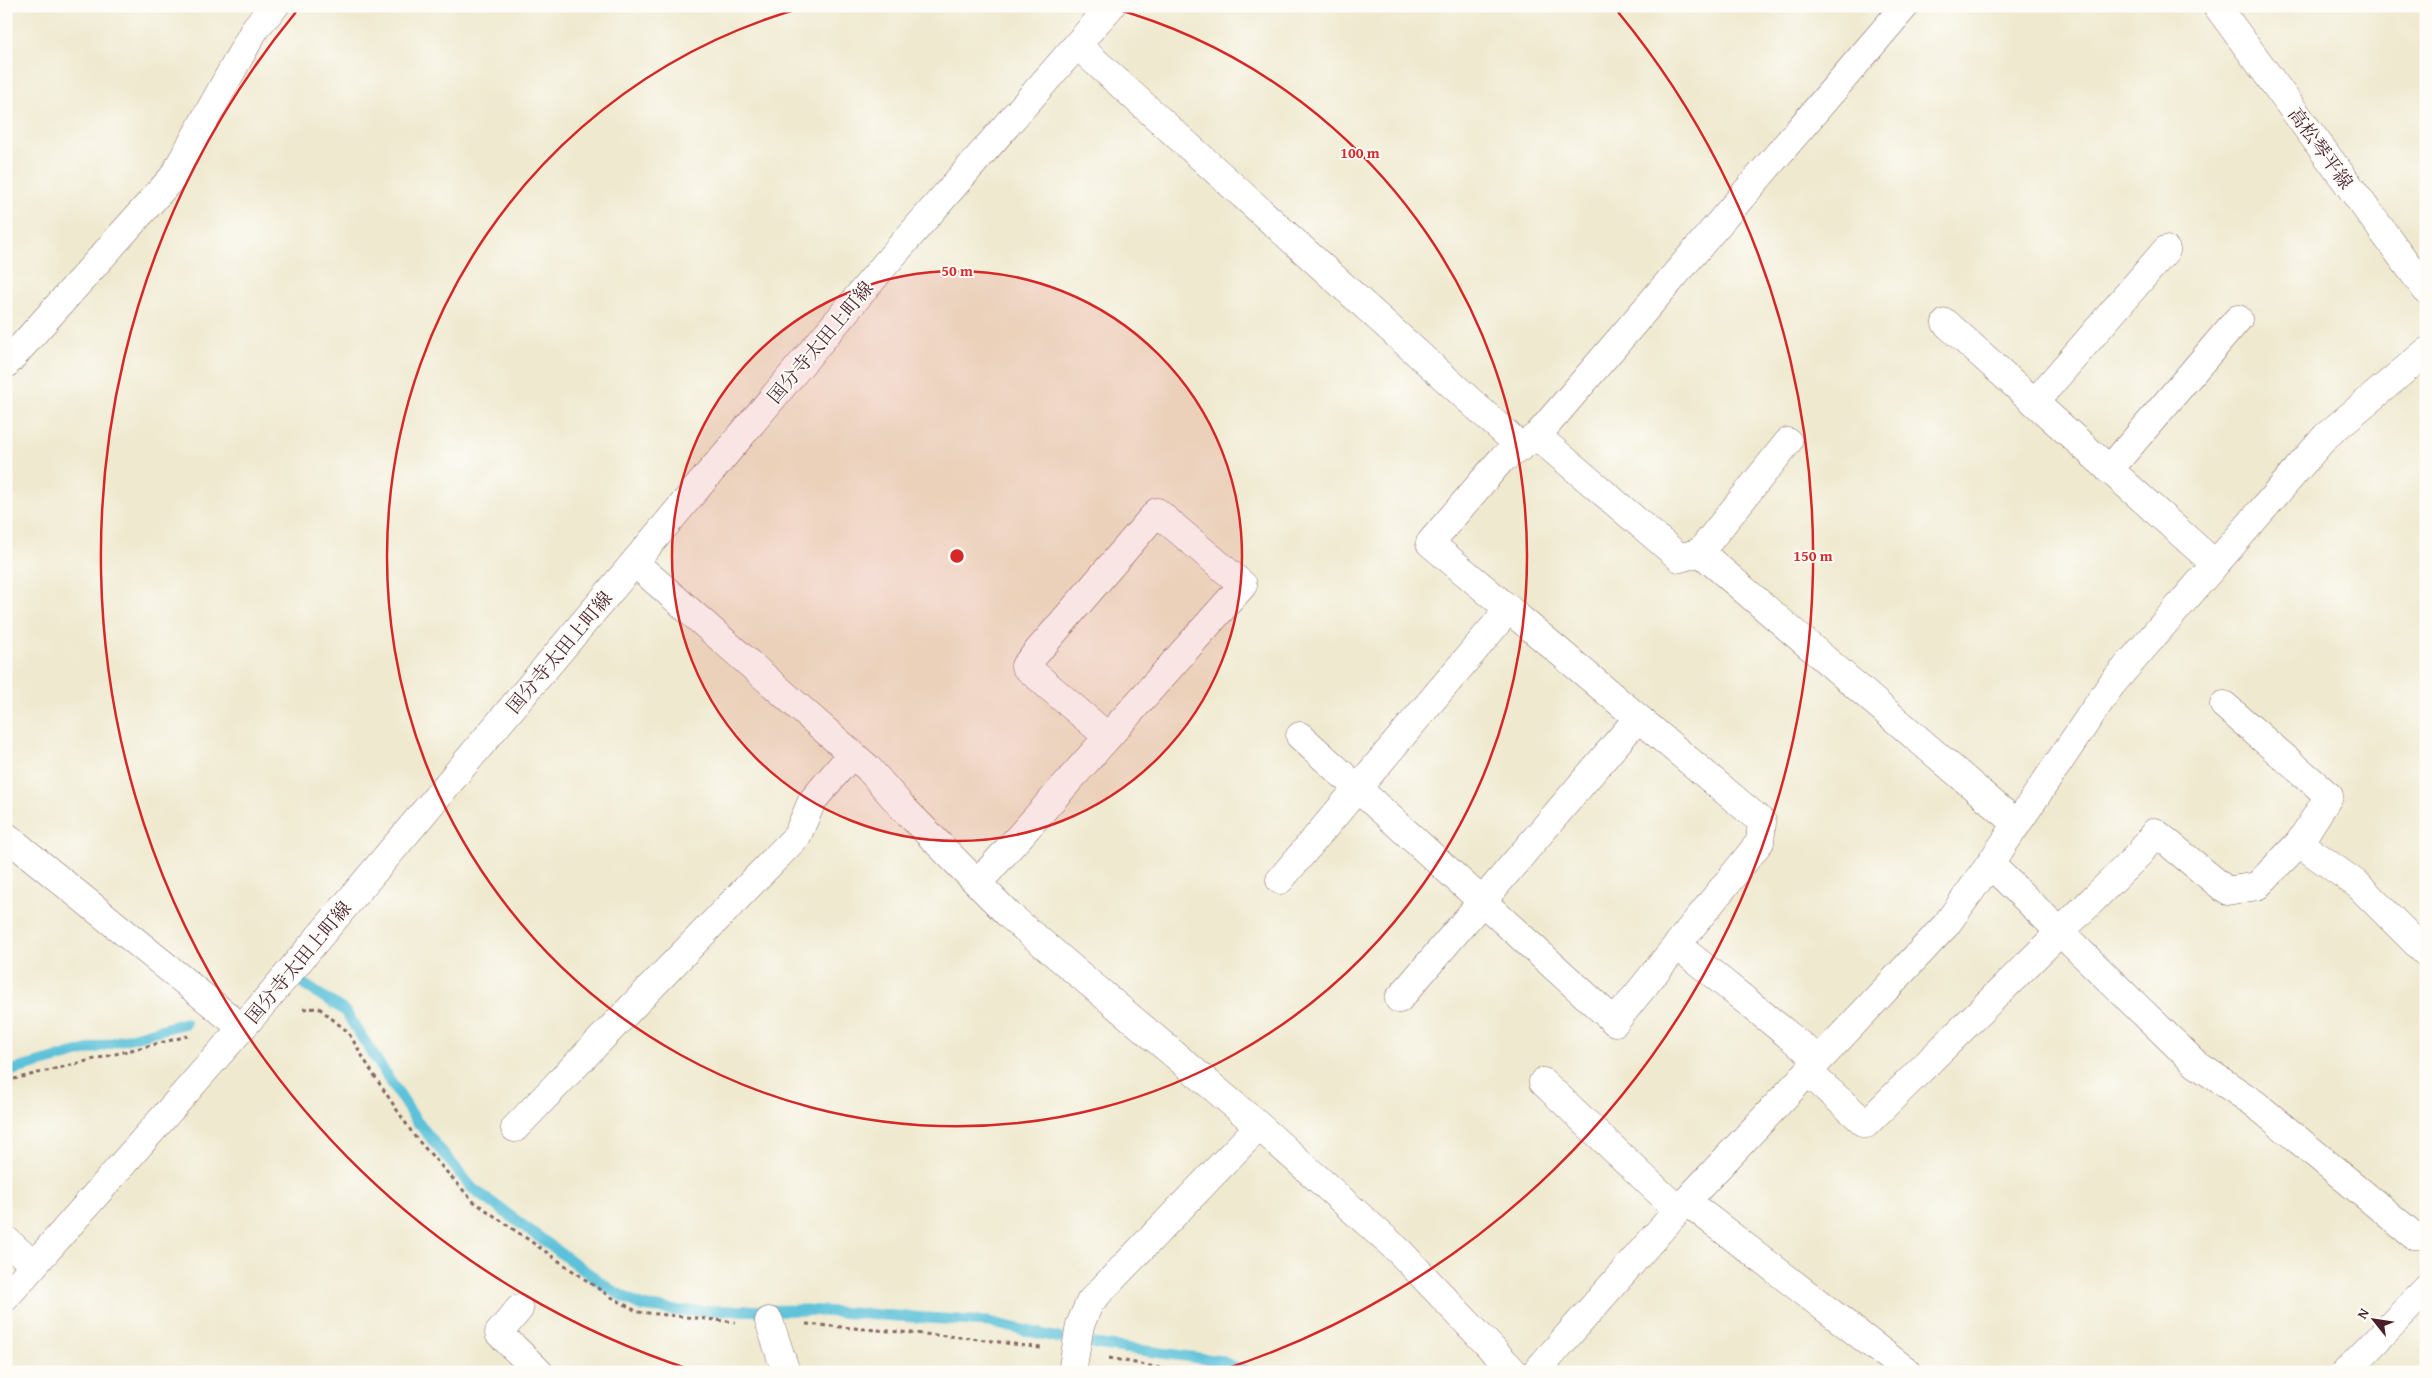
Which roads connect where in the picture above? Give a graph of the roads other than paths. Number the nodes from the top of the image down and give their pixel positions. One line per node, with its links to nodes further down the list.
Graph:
1 (275, 6): 11 (street)
2 (1111, 6): 5 (street, 国分寺太田上町線)
3 (1905, 6): 13 (street)
4 (2217, 6): 7 (street, 高松琴平線)
5 (1077, 45): 13 (street); 17 (street, 国分寺太田上町線)
6 (2166, 250): 12 (street)
7 (2426, 290)
8 (2238, 319): 15 (street)
9 (1946, 323): 12 (street)
10 (2426, 352): 18 (street)
11 (6, 364)
12 (2035, 402): 15 (street)
13 (1529, 442): 16 (street); 19 (street)
14 (1788, 442): 16 (street)
15 (2109, 470): 18 (street)
16 (1700, 552): 26 (street)
17 (635, 563): 24 (street); 37 (street, 国分寺太田上町線)
18 (2215, 564): 26 (street)
19 (1509, 609): 21 (street); 25 (street)
20 (2224, 705): 28 (street)
21 (1638, 718): 32 (street); 34 (street)
22 (1300, 736): 25 (street)
23 (1108, 737): 23 (street); 31 (street)
24 (852, 754): 31 (street); 41 (street)
25 (1358, 788): 30 (street); 32 (street)
26 (2017, 824): 29 (street)
27 (6, 836): 37 (street)
28 (2299, 842): 33 (street); 35 (street)
29 (1990, 864): 33 (street); 38 (street)
30 (1280, 880)
31 (978, 883): 40 (street)
32 (1483, 902): 34 (street); 36 (street)
33 (2059, 933): 38 (street); 43 (street)
34 (1677, 946): 38 (street)
35 (2426, 953)
36 (1399, 999)
37 (249, 1020): 45 (street, 国分寺太田上町線)
38 (1813, 1066): 42 (street)
39 (1543, 1082): 42 (street)
40 (1260, 1126): 50 (street); 53 (street)
41 (515, 1128)
42 (1682, 1206): 54 (street); 55 (street)
43 (2426, 1236)
44 (6, 1240): 45 (street)
45 (34, 1265): 47 (street, 国分寺太田上町線)
46 (2426, 1289): 56 (street)
47 (6, 1298)
48 (519, 1309): 51 (street)
49 (769, 1321): 52 (street)
50 (1074, 1362)
51 (539, 1372)
52 (786, 1372)
53 (1514, 1372)
54 (1536, 1372)
55 (1908, 1372)
56 (2346, 1372)

